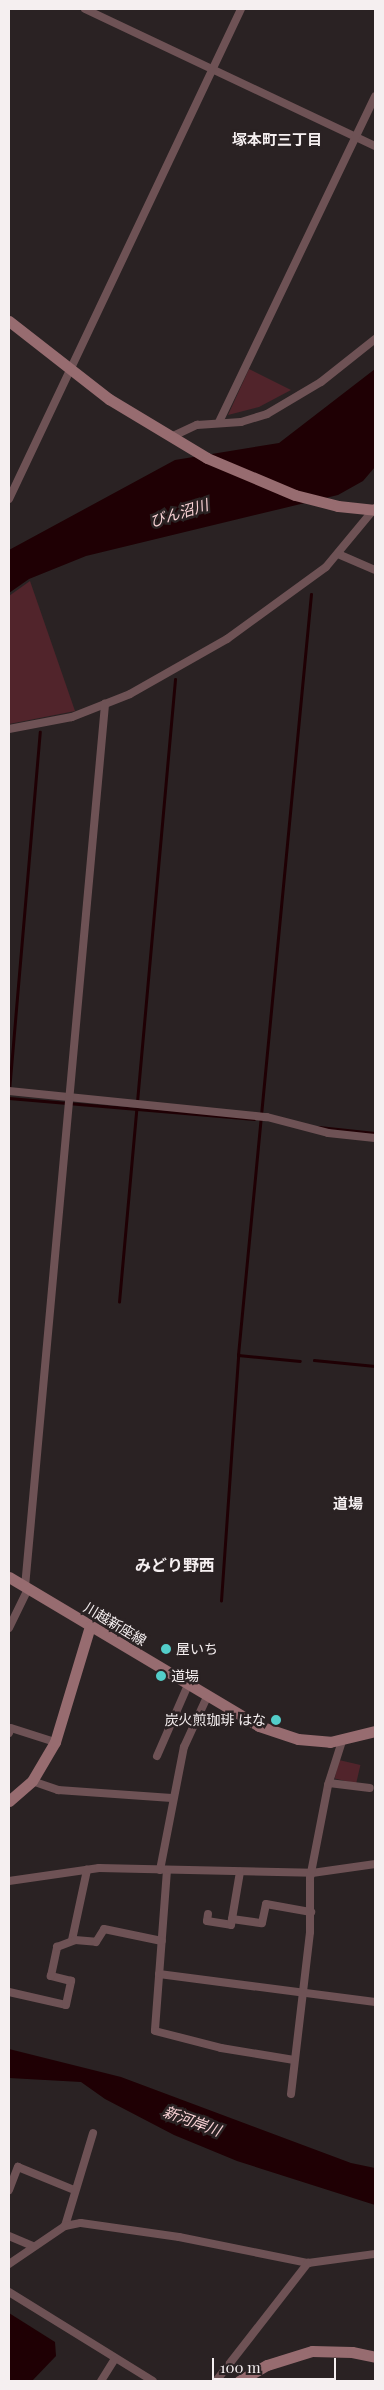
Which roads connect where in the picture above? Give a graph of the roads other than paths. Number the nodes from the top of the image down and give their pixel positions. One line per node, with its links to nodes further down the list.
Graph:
1 (84, 9): 3 (street)
2 (241, 9): 3 (street)
3 (213, 69): 5 (street); 9 (street)
4 (375, 97): 5 (street)
5 (356, 137): 6 (street); 10 (street)
6 (375, 146)
7 (9, 321): 9 (street)
8 (375, 339): 10 (street)
9 (71, 370): 11 (street); 12 (street)
10 (219, 422): 11 (street)
11 (170, 438): 13 (street)
12 (9, 499)
13 (374, 509): 14 (street)
14 (338, 554): 15 (street); 16 (street)
15 (375, 570)
16 (105, 704): 17 (street); 19 (street)
17 (9, 729)
18 (9, 1091): 19 (street)
19 (70, 1097): 20 (street); 22 (street)
20 (375, 1138)
21 (9, 1577): 22 (street, 川越新座線)
22 (26, 1588): 23 (street, 川越新座線); 24 (street)
23 (90, 1626): 25 (street, 川越新座線); 30 (street)
24 (9, 1628)
25 (188, 1685): 26 (street, 川越新座線); 31 (street)
26 (207, 1696): 29 (street, 川越新座線); 35 (street)
27 (375, 1732): 29 (street, 川越新座線)
28 (9, 1733): 30 (street)
29 (342, 1741): 33 (street)
30 (55, 1742): 32 (street)
31 (157, 1756)
32 (32, 1781): 35 (street); 36 (street)
33 (328, 1783): 34 (street); 41 (street)
34 (370, 1788)
35 (172, 1798): 39 (street)
36 (9, 1801)
37 (375, 1864): 41 (street)
38 (87, 1870): 39 (street); 42 (street); 46 (street)
39 (164, 1870): 40 (street); 47 (street)
40 (240, 1872): 41 (street); 45 (street)
41 (312, 1873): 43 (street)
42 (9, 1881)
43 (310, 1912): 45 (street); 50 (street)
44 (208, 1914): 45 (street)
45 (232, 1918)
46 (72, 1940): 47 (street); 49 (street)
47 (162, 1941): 48 (street)
48 (159, 1974): 50 (street); 52 (street)
49 (9, 1992)
50 (302, 1992): 51 (street); 52 (street)
51 (375, 2002)
52 (294, 2060): 53 (street)
53 (291, 2094)
54 (93, 2133): 56 (street)
55 (9, 2190): 56 (street)
56 (74, 2190): 57 (street)
57 (65, 2226): 59 (street); 62 (street)
58 (9, 2236): 59 (street)
59 (32, 2246): 61 (street)
60 (375, 2254): 62 (street)
61 (9, 2264)
62 (308, 2264): 68 (street)
63 (9, 2292): 65 (street)
64 (375, 2357): 69 (street)
65 (114, 2360): 66 (street); 67 (street)
66 (102, 2381)
67 (153, 2381)
68 (216, 2381)
69 (239, 2381)

